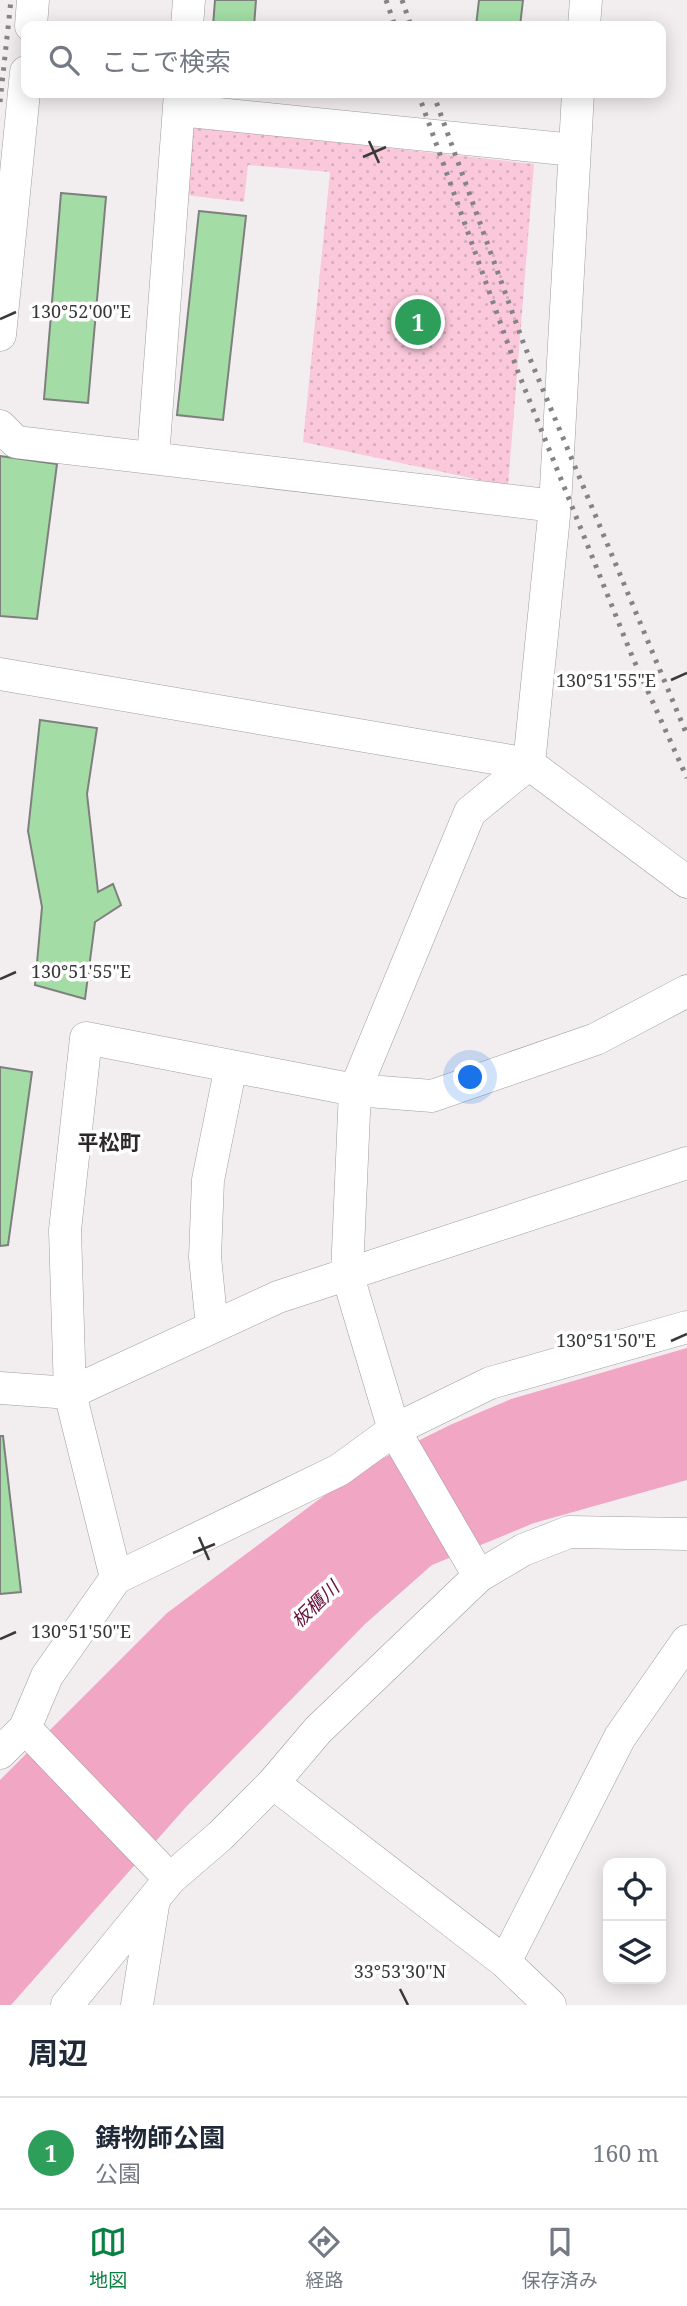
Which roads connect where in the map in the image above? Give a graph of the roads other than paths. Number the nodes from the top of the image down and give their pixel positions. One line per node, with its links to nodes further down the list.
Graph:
1 (33, 0): 4 (street)
2 (189, 0): 5 (street)
3 (586, 0): 6 (street)
4 (31, 21)
5 (187, 21)
6 (584, 21)
7 (23, 98): 11 (street)
8 (578, 98): 10 (street)
9 (180, 102): 10 (street); 13 (street)
10 (574, 150): 14 (street)
11 (0, 335)
12 (0, 426): 13 (street)
13 (153, 458): 14 (street)
14 (555, 506): 16 (street)
15 (0, 674): 16 (street)
16 (529, 764): 17 (street); 20 (street)
17 (687, 883)
18 (687, 991): 20 (street)
19 (231, 1066): 20 (street); 23 (street); 26 (street)
20 (355, 1090): 22 (street)
21 (687, 1163): 22 (street)
22 (347, 1273): 23 (street); 27 (street)
23 (212, 1327): 26 (street)
24 (687, 1327): 27 (street)
25 (0, 1388): 26 (street)
26 (70, 1392): 30 (street)
27 (397, 1435): 29 (street); 30 (street)
28 (687, 1534): 29 (street)
29 (472, 1564): 34 (street)
30 (116, 1578): 32 (street)
31 (687, 1641): 36 (street)
32 (31, 1734): 33 (street); 35 (street)
33 (0, 1753)
34 (273, 1783): 35 (street); 36 (street)
35 (159, 1878): 37 (street); 38 (street)
36 (505, 1962): 39 (street)
37 (68, 2005)
38 (137, 2005)
39 (550, 2005)

